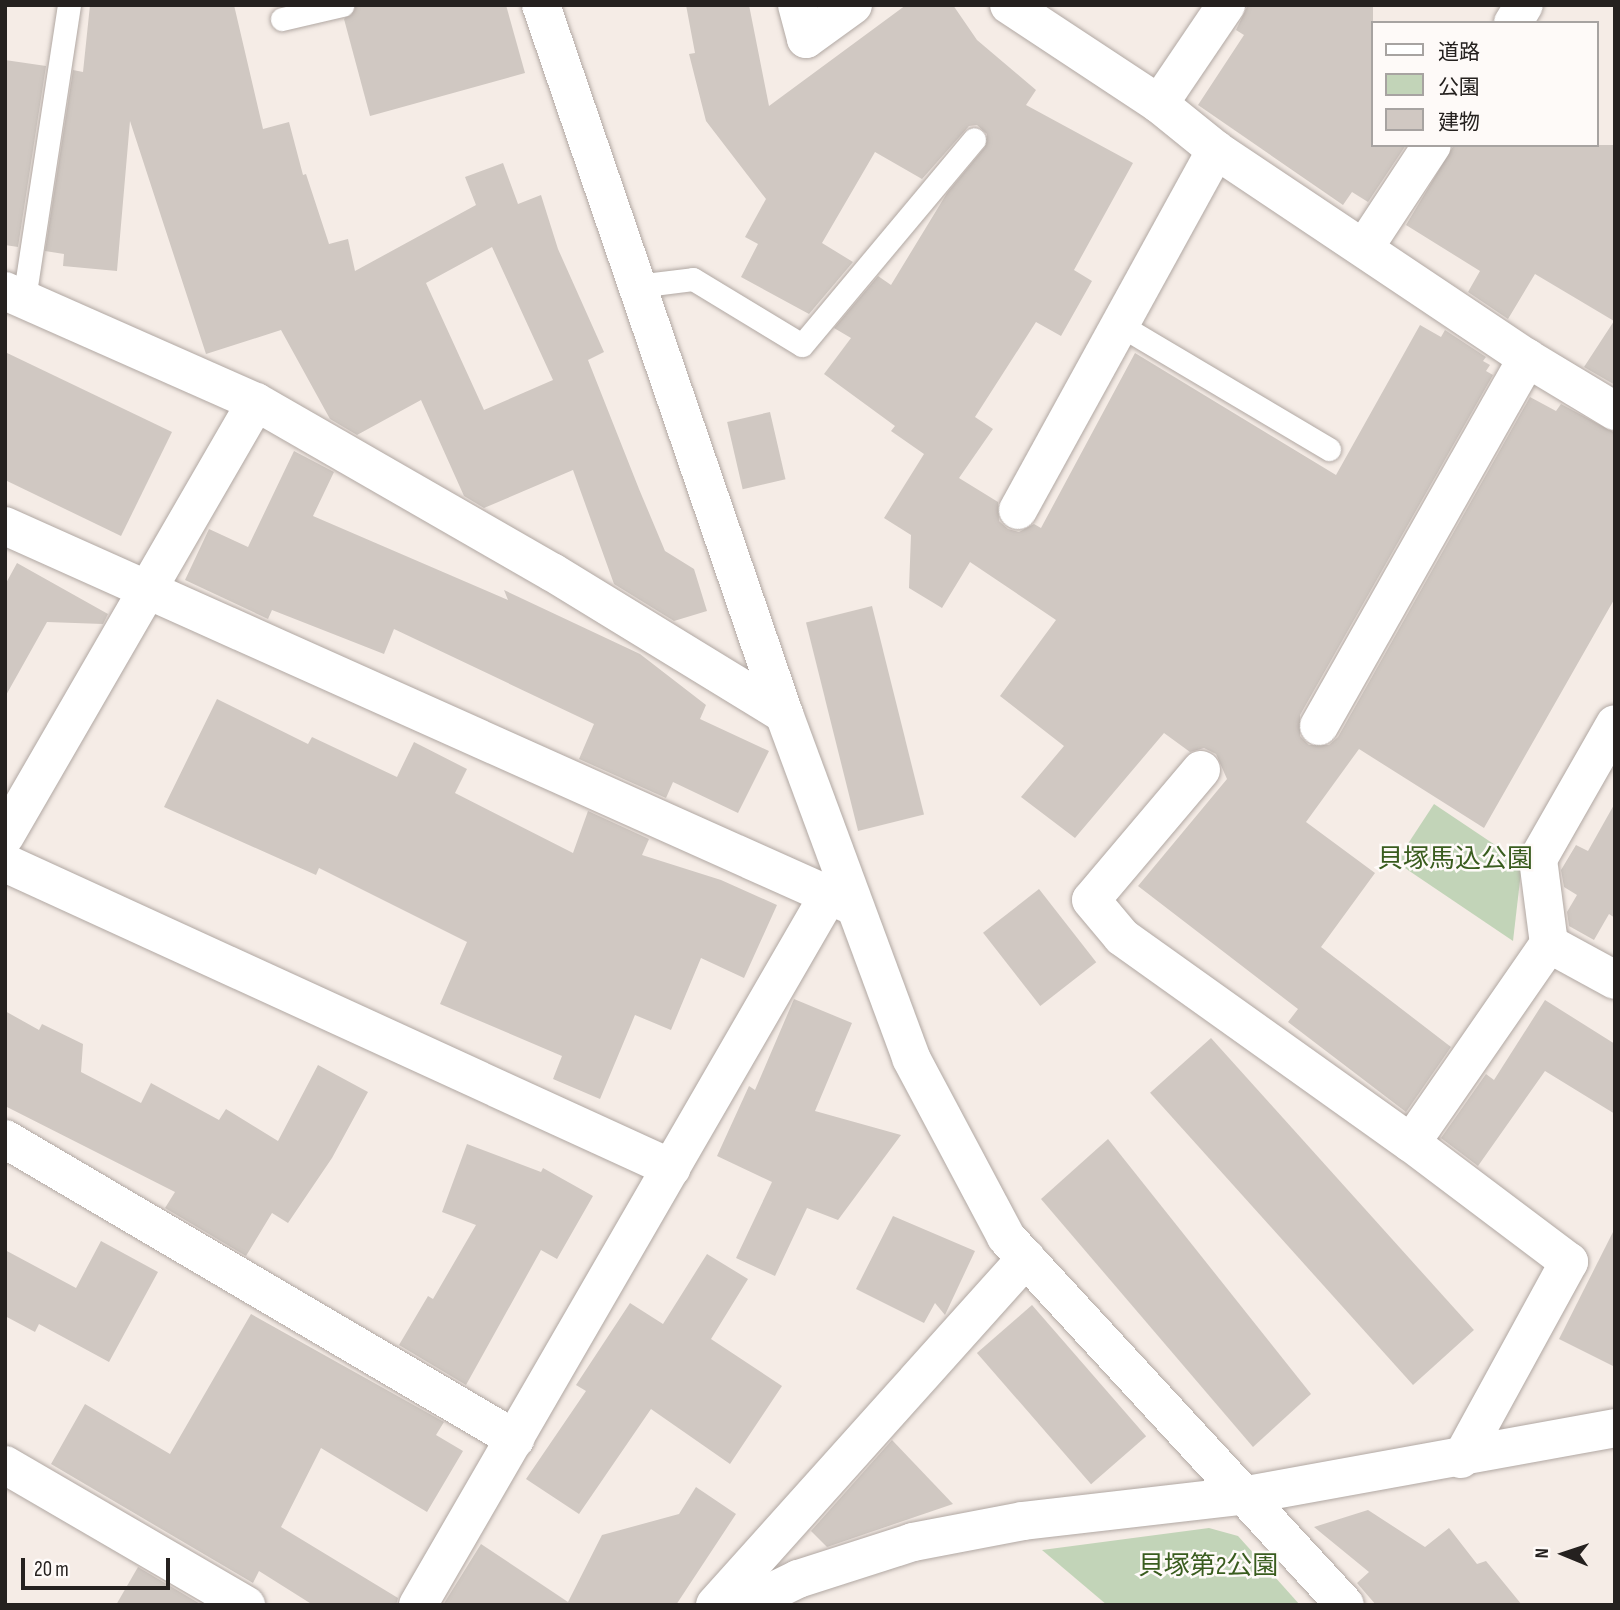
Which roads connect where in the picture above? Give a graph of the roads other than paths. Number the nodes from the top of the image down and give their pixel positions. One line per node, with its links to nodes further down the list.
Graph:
1 (69, 5): 17 (lane)
2 (342, 5): 9 (lane)
3 (541, 5): 16 (street)
4 (796, 5): 5 (street)
5 (853, 5)
6 (1009, 5): 11 (street)
7 (1226, 5): 11 (street)
8 (1524, 5): 10 (street)
9 (282, 19)
10 (1514, 21)
11 (1159, 103): 14 (street)
12 (974, 139): 16 (lane)
13 (1431, 147): 15 (street)
14 (1216, 150): 15 (street); 18 (street)
15 (1364, 248): 19 (street)
16 (637, 286): 26 (street)
17 (15, 295): 20 (street)
18 (1120, 325): 22 (lane); 23 (street)
19 (1527, 358): 21 (street); 28 (street)
20 (256, 402): 25 (street); 26 (street)
21 (1615, 411)
22 (1329, 449)
23 (1018, 510)
24 (5, 526): 25 (street)
25 (151, 589): 30 (street); 32 (street)
26 (784, 714): 32 (street)
27 (1615, 724): 33 (street)
28 (1320, 726)
29 (1200, 770): 36 (street)
30 (5, 836)
31 (5, 863): 37 (street)
32 (842, 901): 37 (street); 38 (street)
33 (1549, 944): 34 (street); 36 (street)
34 (1615, 980)
35 (5, 1139): 40 (street)
36 (1411, 1143): 41 (street)
37 (671, 1168): 40 (street)
38 (1026, 1258): 43 (street); 46 (street)
39 (1615, 1428): 41 (street)
40 (515, 1439): 45 (street)
41 (1461, 1459): 43 (street)
42 (5, 1465): 44 (street)
43 (1247, 1495): 47 (street); 48 (street)
44 (246, 1605)
45 (418, 1605)
46 (715, 1605)
47 (745, 1605)
48 (1345, 1605)

